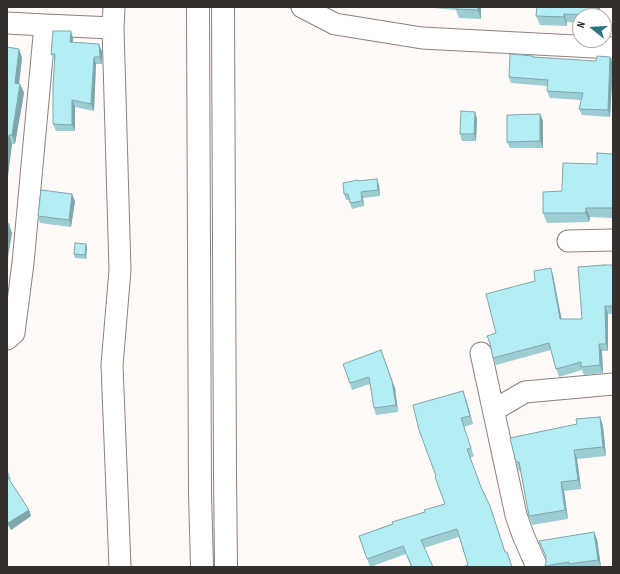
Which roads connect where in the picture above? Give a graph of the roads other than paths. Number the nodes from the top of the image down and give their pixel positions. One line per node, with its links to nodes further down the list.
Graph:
1 (114, 7): 7 (street)
2 (198, 7): 17 (highway)
3 (223, 7): 18 (highway)
4 (302, 7): 8 (street)
5 (7, 23): 6 (street)
6 (45, 25): 7 (street); 11 (street)
7 (113, 28): 16 (street)
8 (613, 48)
9 (568, 240): 10 (street)
10 (613, 240)
11 (15, 262): 12 (street)
12 (7, 339)
13 (481, 353): 15 (street)
14 (613, 384): 15 (street)
15 (494, 410): 19 (street)
16 (120, 567)
17 (202, 567)
18 (226, 567)
19 (537, 567)

